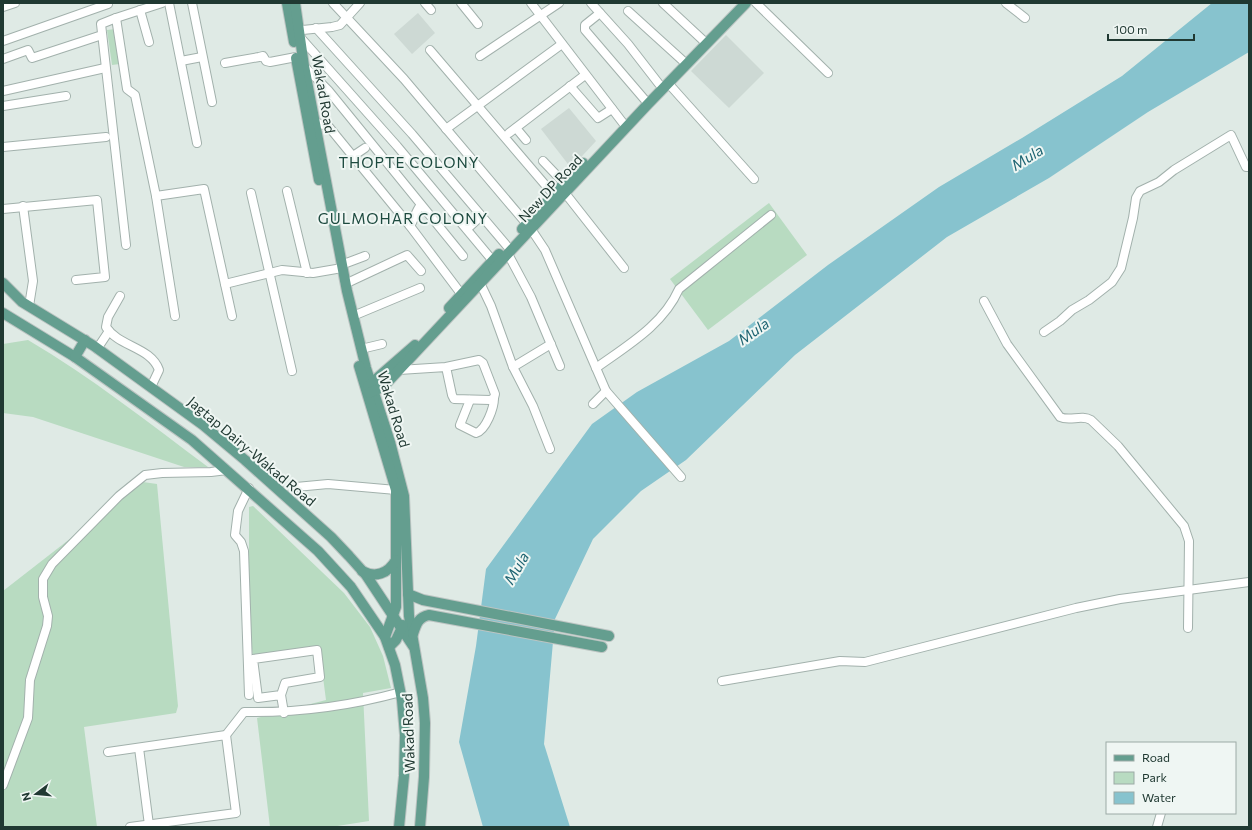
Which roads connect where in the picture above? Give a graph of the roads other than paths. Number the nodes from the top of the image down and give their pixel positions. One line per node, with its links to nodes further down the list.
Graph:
1 (15, 3): 20 (street)
2 (162, 3): 21 (street)
3 (169, 3): 42 (street)
4 (192, 3): 39 (street)
5 (287, 3): 31 (main road, Wakad Road)
6 (295, 3): 31 (main road, Wakad Road)
7 (333, 3): 28 (street)
8 (360, 3): 28 (street)
9 (425, 3): 22 (street)
10 (461, 3): 29 (street)
11 (531, 3): 25 (street)
12 (559, 3): 25 (street)
13 (591, 3): 24 (street)
14 (663, 3): 34 (street)
15 (737, 3): 34 (main road, New DP Road)
16 (746, 3): 34 (main road, New DP Road)
17 (756, 3): 47 (street)
18 (1006, 3): 27 (street)
19 (108, 4): 33 (street)
20 (3, 7)
21 (140, 10): 26 (street); 35 (street)
22 (432, 10)
23 (628, 11): 43 (street)
24 (600, 13): 49 (street); 53 (street)
25 (541, 15): 36 (street); 38 (street)
26 (116, 18): 32 (street); 74 (street)
27 (1025, 18)
28 (348, 19): 30 (street); 60 (street)
29 (478, 24)
30 (316, 28): 31 (street); 79 (street)
31 (297, 33): 40 (main road, Wakad Road); 45 (main road, Wakad Road); 82 (street)
32 (102, 35): 41 (street); 46 (street)
33 (3, 41)
34 (704, 41): 43 (main road, New DP Road); 49 (main road, New DP Road)
35 (149, 42)
36 (562, 44): 48 (street); 56 (street)
37 (430, 50): 56 (street)
38 (480, 56)
39 (202, 57): 42 (street); 54 (street)
40 (296, 57): 44 (street); 88 (main road, Wakad Road)
41 (3, 59)
42 (181, 60): 63 (street)
43 (682, 60): 49 (main road, New DP Road)
44 (225, 63)
45 (304, 66): 58 (main road, Wakad Road); 75 (street)
46 (105, 68): 51 (street); 83 (street)
47 (828, 73)
48 (585, 75): 50 (street); 57 (street)
49 (664, 84): 53 (main road, New DP Road); 69 (street); 70 (main road, New DP Road)
50 (570, 86): 57 (street); 62 (street)
51 (3, 91)
52 (66, 96): 55 (street)
53 (645, 100): 59 (main road, New DP Road)
54 (212, 102)
55 (3, 106)
56 (477, 106): 60 (street); 73 (street)
57 (612, 109): 59 (street)
58 (315, 122): 66 (street); 88 (main road, Wakad Road)
59 (623, 123): 70 (main road, New DP Road)
60 (446, 129): 81 (street)
61 (106, 137): 64 (street)
62 (526, 140)
63 (197, 142)
64 (3, 147)
65 (365, 148): 66 (street)
66 (353, 156): 80 (street)
67 (543, 161): 70 (street)
68 (1249, 167): 108 (street)
69 (754, 179)
70 (564, 188): 73 (main road, New DP Road); 81 (main road, New DP Road); 89 (street)
71 (288, 191): 92 (street)
72 (251, 193): 91 (street)
73 (553, 194): 81 (main road, New DP Road)
74 (156, 196): 95 (street); 104 (street)
75 (421, 205): 80 (street); 86 (street)
76 (23, 206): 77 (street); 93 (street); 102 (street)
77 (3, 209)
78 (771, 215): 118 (street)
79 (481, 216): 82 (street); 84 (street)
80 (410, 226): 99 (street)
81 (529, 227): 84 (main road, New DP Road); 118 (street)
82 (467, 229): 87 (street)
83 (126, 245)
84 (508, 250): 87 (main road, New DP Road); 97 (main road, New DP Road); 111 (street)
85 (365, 256): 88 (street)
86 (463, 256)
87 (493, 261): 99 (main road, New DP Road)
88 (340, 268): 92 (street); 96 (main road, Wakad Road); 122 (main road, Wakad Road)
89 (624, 268)
90 (421, 272): 96 (street)
91 (269, 273): 92 (street); 95 (street); 120 (street)
92 (307, 273)
93 (76, 280)
94 (3, 283): 102 (main road, Jagtap Dairy-Wakad Road)
95 (225, 284): 105 (street)
96 (345, 284): 106 (main road, Wakad Road)
97 (481, 285): 117 (street); 119 (main road, New DP Road)
98 (420, 288): 106 (street)
99 (462, 295): 122 (main road, New DP Road)
100 (120, 296): 107 (street)
101 (984, 301): 136 (street)
102 (29, 306): 109 (main road, Jagtap Dairy-Wakad Road)
103 (3, 313): 114 (main road, Wakad Road)
104 (175, 316)
105 (232, 316)
106 (353, 316): 113 (main road, Wakad Road)
107 (109, 331): 112 (street); 121 (street)
108 (1044, 332)
109 (85, 340): 112 (main road, Jagtap Dairy-Wakad Road); 114 (main road)
110 (382, 344): 113 (street)
111 (551, 344): 115 (street); 117 (street)
112 (97, 349): 121 (main road, Jagtap Dairy-Wakad Road)
113 (361, 349): 122 (main road, Wakad Road)
114 (75, 357): 128 (main road, Wakad Road)
115 (560, 366)
116 (446, 367): 119 (street); 124 (street); 125 (street)
117 (513, 367): 127 (street)
118 (596, 368): 123 (street)
119 (399, 370): 122 (main road, New DP Road)
120 (292, 371)
121 (151, 387): 134 (main road, Jagtap Dairy-Wakad Road)
122 (370, 389): 132 (main road, Wakad Road); 137 (main road, Wakad Road)
123 (606, 391): 126 (street); 129 (street)
124 (494, 398): 125 (street); 125 (street)
125 (470, 400)
126 (594, 404)
127 (550, 450)
128 (227, 470): 131 (main road, Wakad Road); 156 (street)
129 (681, 477)
130 (296, 487): 132 (street)
131 (249, 488): 144 (main road, Wakad Road); 150 (street)
132 (396, 490): 133 (main road, Wakad Road)
133 (396, 560): 134 (main road); 139 (main road, Wakad Road)
134 (362, 571): 139 (main road, Jagtap Dairy-Wakad Road)
135 (1249, 582): 136 (street)
136 (1188, 589): 141 (street); 148 (street)
137 (408, 594): 138 (main road, Wakad Road); 143 (main road)
138 (409, 607): 140 (main road); 142 (main road, Wakad Road)
139 (393, 617): 140 (main road, Jagtap Dairy-Wakad Road); 144 (main road, Wakad Road)
140 (400, 628): 145 (main road); 147 (main road, Jagtap Dairy-Wakad Road)
141 (1188, 628)
142 (412, 635): 146 (main road); 147 (main road, Wakad Road)
143 (609, 636)
144 (385, 637): 145 (main road, Wakad Road)
145 (390, 647): 149 (main road, Wakad Road)
146 (602, 647)
147 (414, 648): 161 (main road, Wakad Road)
148 (722, 681)
149 (401, 692): 152 (street); 160 (main road, Wakad Road)
150 (249, 695)
151 (281, 695): 151 (street); 152 (street)
152 (284, 713): 153 (street)
153 (226, 735): 154 (street); 158 (street)
154 (139, 748): 155 (street); 158 (street)
155 (108, 752)
156 (3, 785)
157 (1161, 814): 162 (street)
158 (149, 825): 159 (street)
159 (130, 827)
160 (399, 827)
161 (420, 827)
162 (1157, 827)

